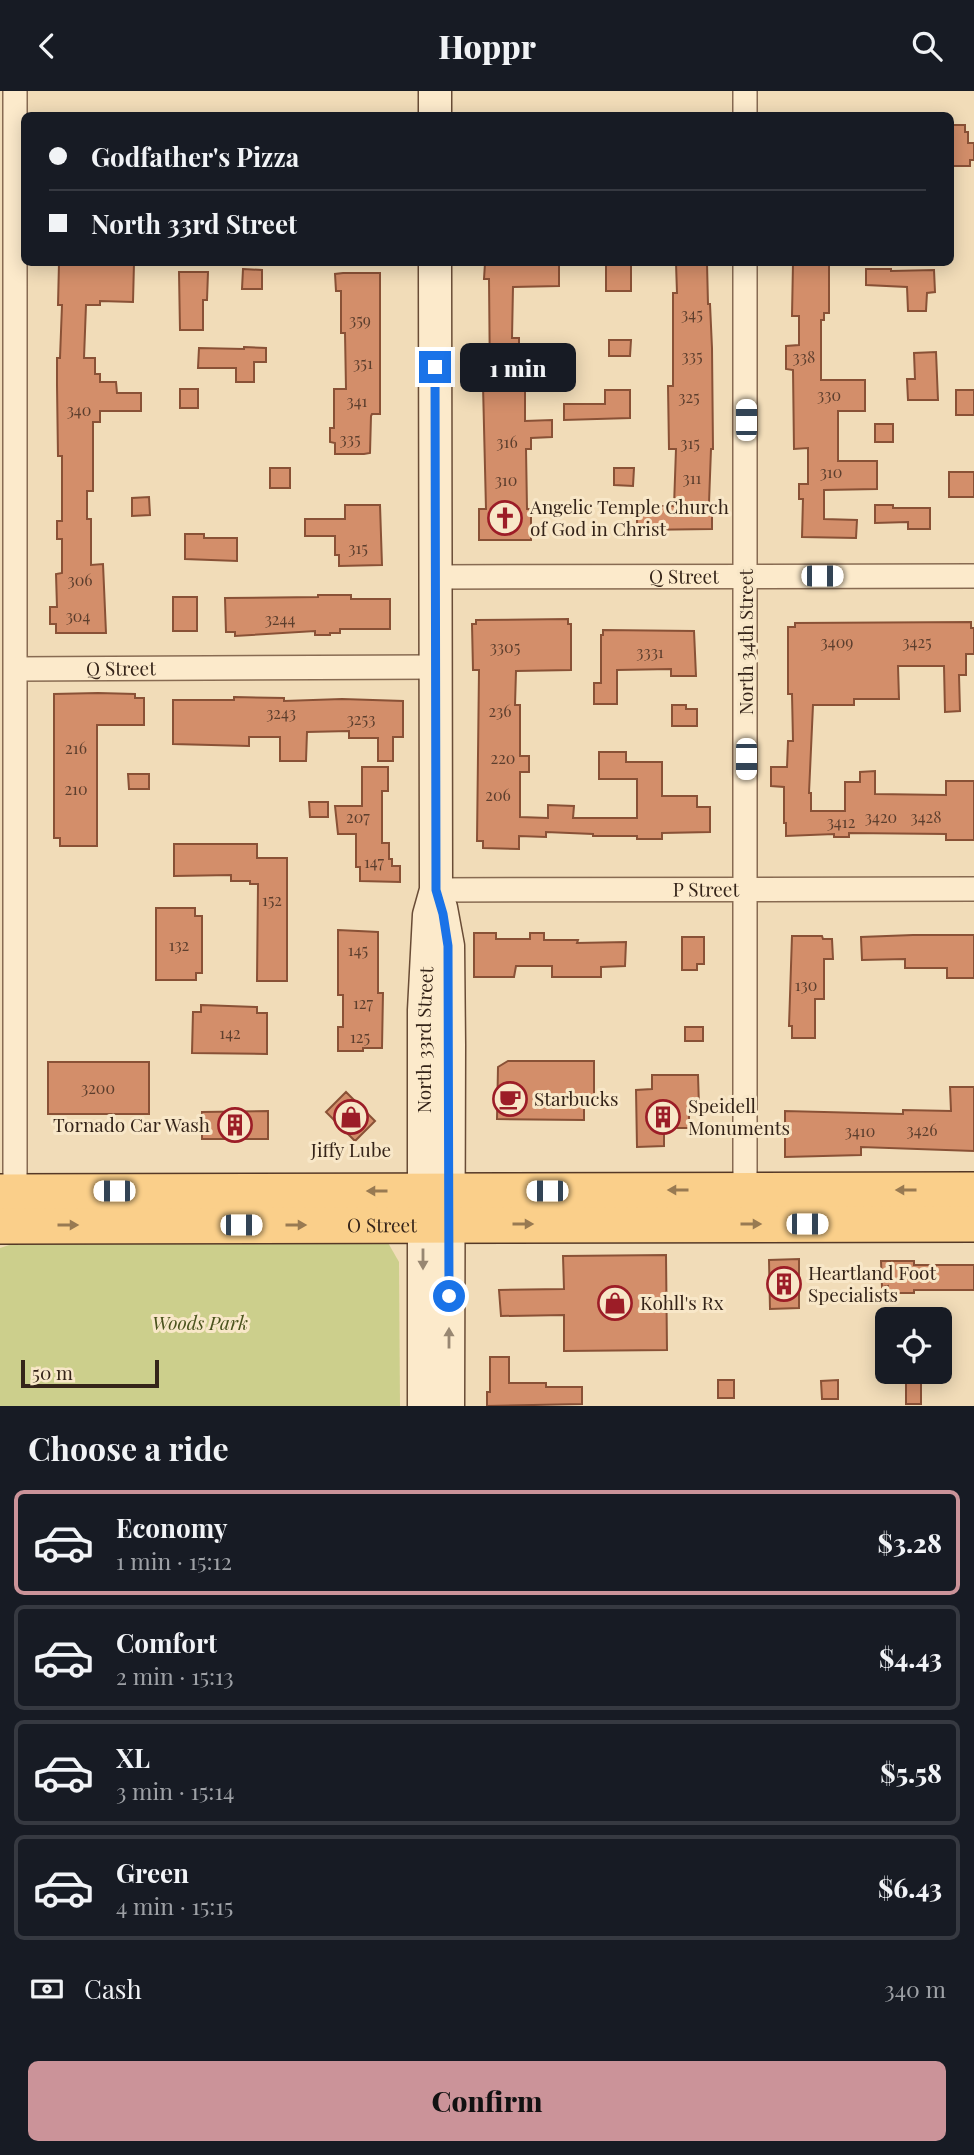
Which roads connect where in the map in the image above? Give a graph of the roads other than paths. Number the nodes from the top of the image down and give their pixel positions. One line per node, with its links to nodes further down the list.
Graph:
1 (15, 91): 8 (street)
2 (435, 91): 4 (main road)
3 (745, 91): 5 (street)
4 (435, 112)
5 (745, 112)
6 (435, 266): 11 (main road, North 33rd Street)
7 (745, 266): 9 (street, North 34th Street)
8 (8, 358): 13 (street)
9 (746, 576): 10 (street, Q Street); 11 (street, Q Street); 14 (street, North 34th Street)
10 (974, 576)
11 (436, 577): 12 (main road, North 33rd Street)
12 (436, 667): 13 (street, Q Street); 16 (main road, North 33rd Street)
13 (16, 669): 17 (street)
14 (746, 889): 15 (street, P Street); 16 (street, P Street); 18 (street, North 34th Street)
15 (974, 889)
16 (436, 890): 21 (main road, North 33rd Street)
17 (8, 900): 20 (street)
18 (745, 1190): 19 (main road, O Street, one-way to 18); 21 (main road, O Street, one-way to 21)
19 (974, 1190)
20 (8, 1192): 21 (main road, O Street, one-way to 20)
21 (436, 1207): 22 (main road, O Street, one-way to 22); 23 (main road, O Street, one-way to 21); 24 (main road, one-way to 24); 25 (main road, one-way to 21)
22 (974, 1224)
23 (0, 1226)
24 (424, 1406)
25 (447, 1406)

